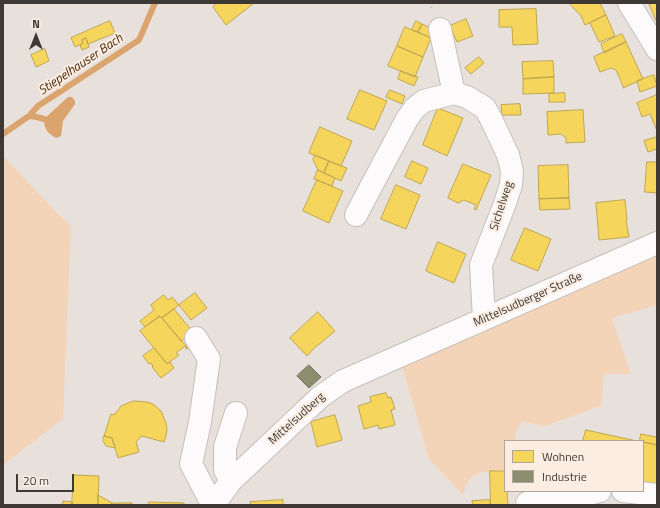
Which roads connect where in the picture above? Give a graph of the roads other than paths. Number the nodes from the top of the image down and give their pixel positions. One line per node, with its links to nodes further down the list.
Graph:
1 (629, 3): 3 (street)
2 (440, 29): 4 (street)
3 (657, 49)
4 (454, 93): 5 (street); 7 (street, Sichelweg)
5 (356, 215)
6 (657, 243): 7 (street, Mittelsudberger Straße)
7 (484, 319): 9 (street, Mittelsudberger Straße)
8 (196, 338): 16 (street, Mittelsudberg)
9 (398, 356): 11 (street, Mittelsudberg)
10 (236, 413): 11 (street)
11 (231, 481): 16 (street, Mittelsudberg)
12 (596, 492): 15 (street)
13 (632, 492): 14 (street)
14 (657, 495)
15 (527, 504)
16 (212, 505)

